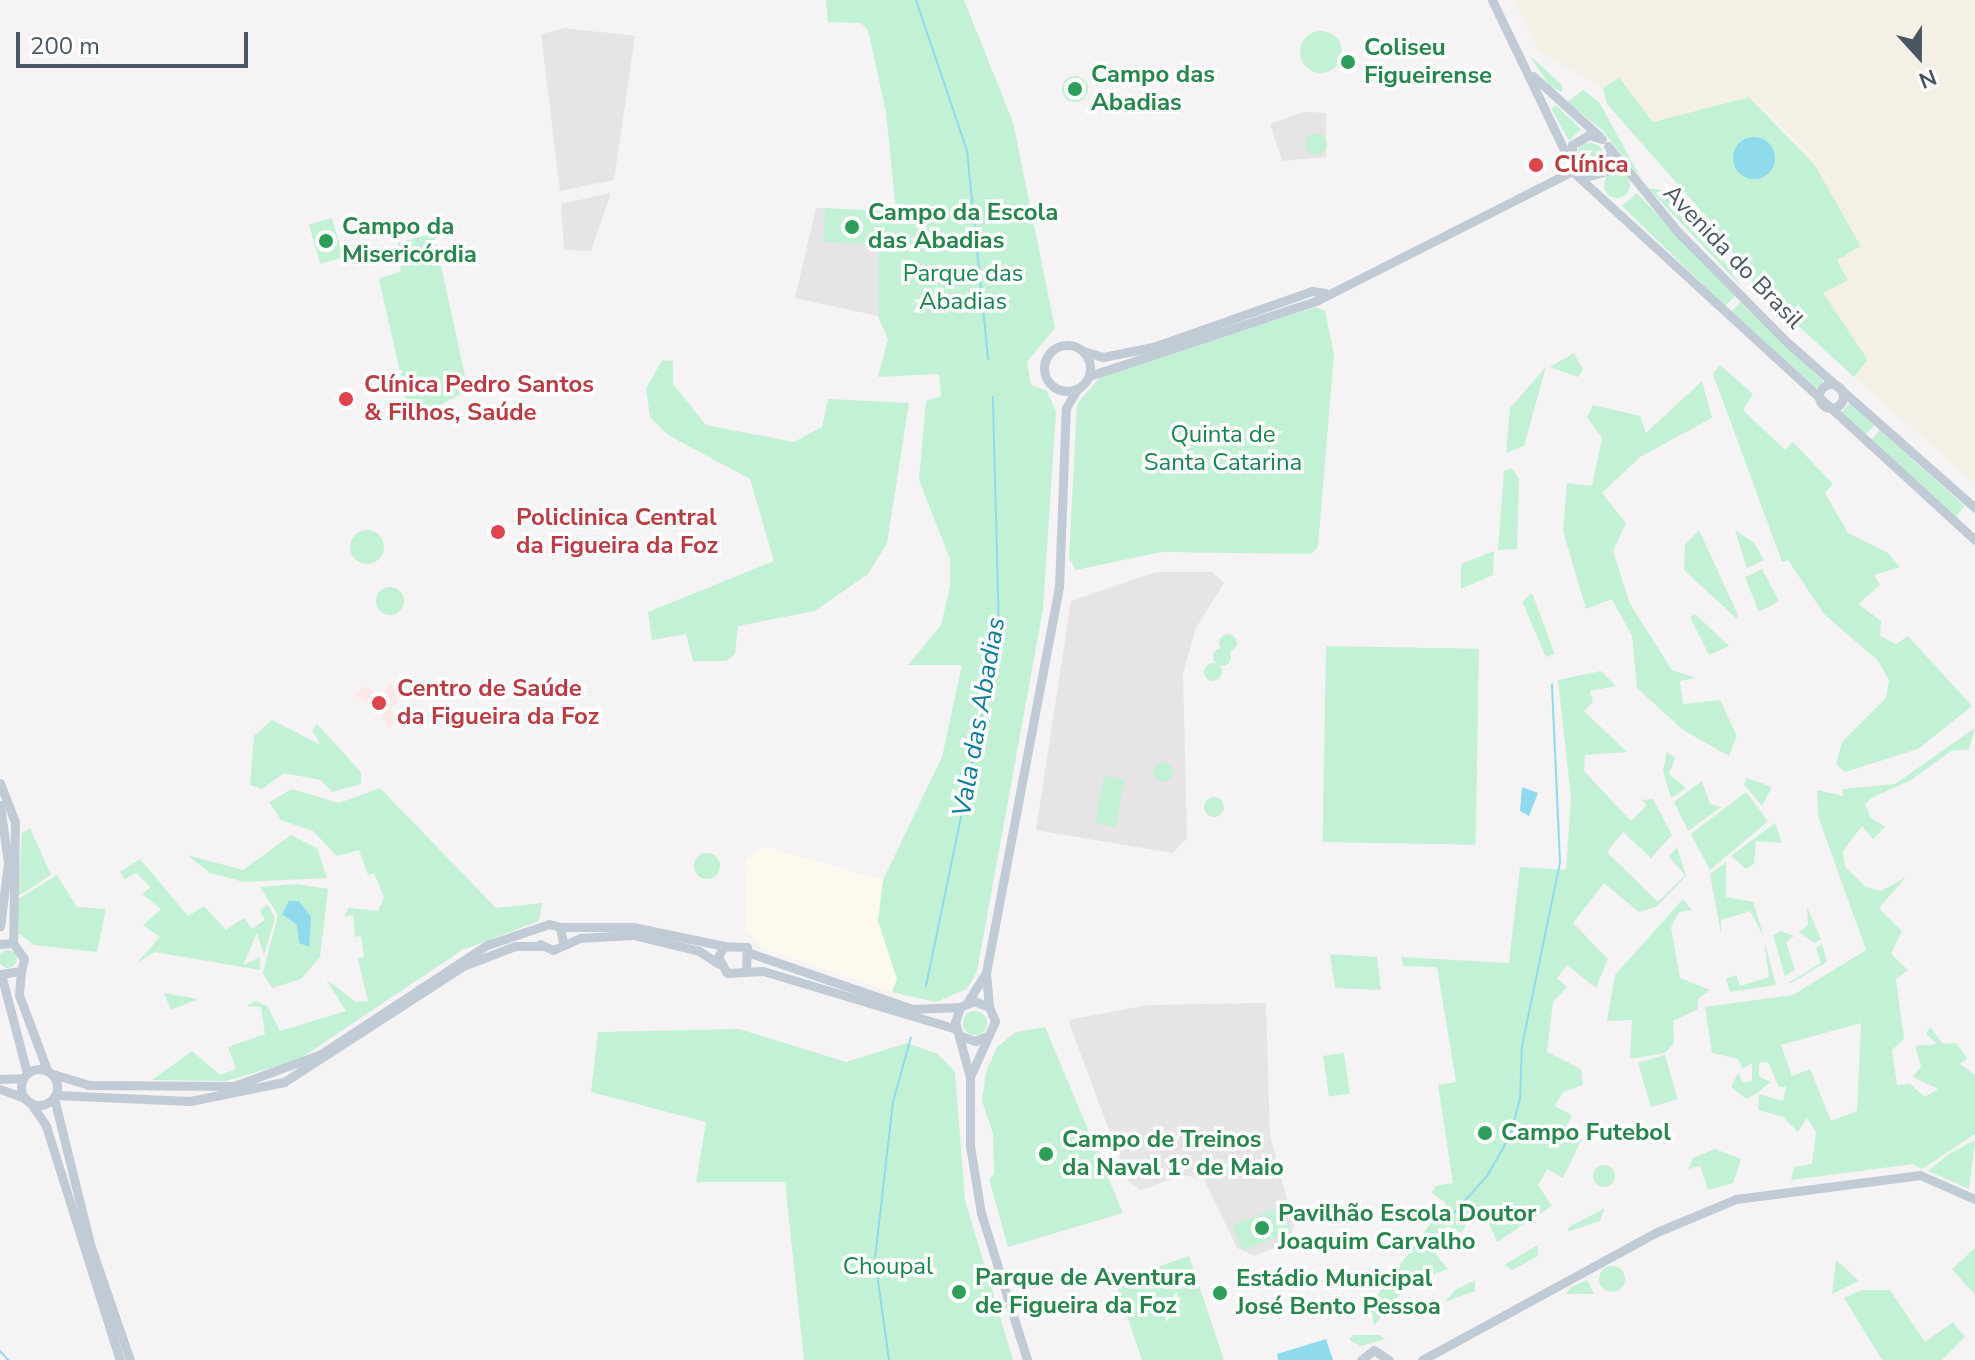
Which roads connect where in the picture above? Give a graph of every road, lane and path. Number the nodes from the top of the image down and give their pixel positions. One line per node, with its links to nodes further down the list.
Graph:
1 (1492, 0): 2 (main road)
2 (1530, 73): 3 (main road, Avenida do Brasil); 4 (main road)
3 (1605, 143): 4 (main road); 5 (main road); 9 (main road, Avenida do Brasil)
4 (1569, 164): 5 (main road, Avenida do Brasil); 6 (main road)
5 (1582, 178): 12 (main road, Avenida do Brasil)
6 (1325, 293): 7 (main road); 8 (main road)
7 (1083, 351): 8 (main road); 11 (main road)
8 (1089, 376): 10 (main road)
9 (1840, 386): 12 (main road); 12 (main road); 14 (main road, Avenida do Brasil)
10 (1077, 389): 11 (main road); 13 (main road)
11 (1059, 390): 13 (main road)
12 (1823, 405): 15 (main road, Avenida do Brasil)
13 (1066, 408): 30 (main road)
14 (1975, 508)
15 (1975, 540)
16 (0, 783): 22 (main road)
17 (0, 805): 18 (main road)
18 (0, 927)
19 (560, 927): 20 (main road); 21 (main road); 25 (main road)
20 (539, 931): 24 (main road); 36 (main road)
21 (563, 942): 24 (main road); 27 (main road)
22 (13, 943): 23 (main road); 28 (main road)
23 (0, 944)
24 (542, 946): 41 (main road)
25 (724, 946): 26 (main road); 27 (main road)
26 (750, 953): 29 (main road); 32 (main road)
27 (719, 964): 29 (main road)
28 (21, 971): 31 (main road); 36 (main road)
29 (746, 971): 34 (main road)
30 (986, 973): 32 (main road); 33 (main road)
31 (0, 974): 37 (main road)
32 (963, 1005): 33 (main road); 34 (main road)
33 (989, 1007): 35 (main road)
34 (958, 1032): 35 (main road); 38 (main road)
35 (989, 1035): 38 (main road)
36 (50, 1072): 37 (main road); 41 (main road)
37 (25, 1076): 39 (main road); 42 (main road)
38 (970, 1077): 46 (main road)
39 (0, 1079)
40 (0, 1089): 42 (main road)
41 (55, 1097): 42 (main road); 45 (main road)
42 (27, 1100): 44 (main road)
43 (1975, 1199): 49 (main road)
44 (120, 1360)
45 (130, 1360)
46 (1027, 1360)
47 (1361, 1360): 48 (main road)
48 (1389, 1360)
49 (1422, 1360)

